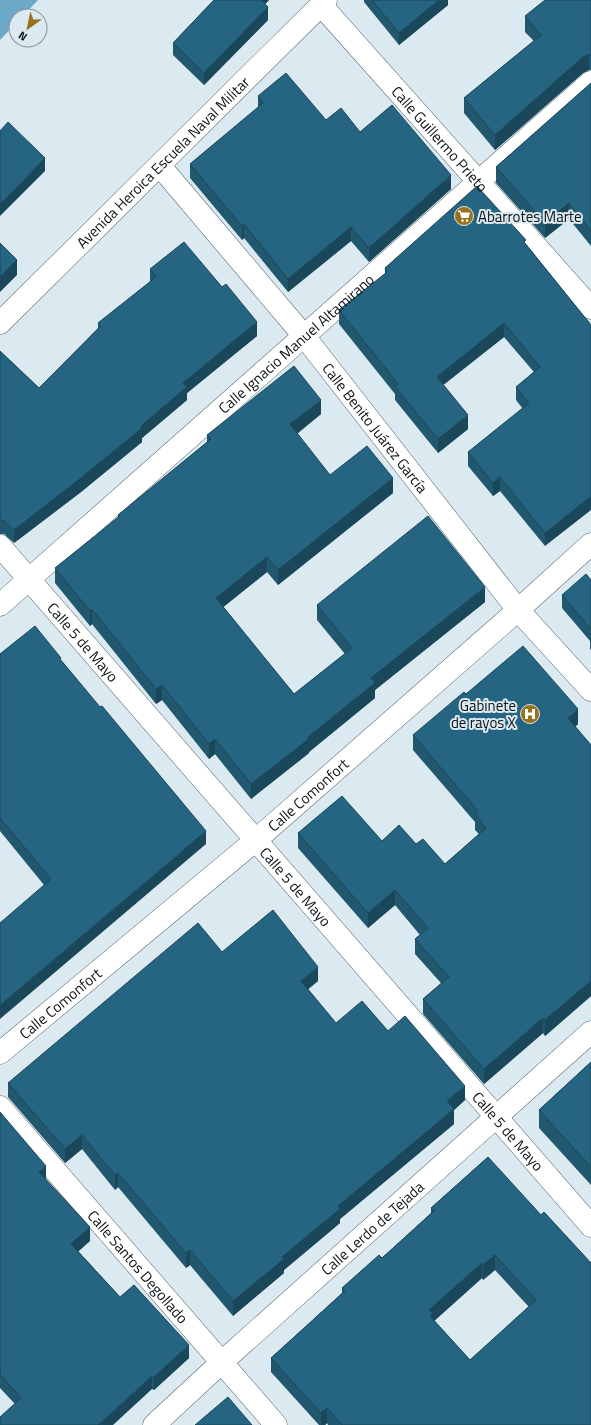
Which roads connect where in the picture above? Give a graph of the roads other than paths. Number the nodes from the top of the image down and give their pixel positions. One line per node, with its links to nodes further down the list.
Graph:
1 (324, 2): 3 (street, Avenida Heroica Escuela Naval Militar); 4 (street, Calle Guillermo Prieto)
2 (591, 82): 4 (street, Calle Ignacio Manuel Altamirano)
3 (160, 166): 6 (street, Avenida Heroica Escuela Naval Militar); 7 (street, Calle Benito Juárez García)
4 (479, 181): 5 (street, Calle Guillermo Prieto); 7 (street, Calle Ignacio Manuel Altamirano)
5 (591, 308)
6 (0, 323)
7 (304, 336): 10 (street, Calle Ignacio Manuel Altamirano); 12 (street, Calle Benito Juárez García)
8 (591, 544): 12 (street, Calle Comonfort)
9 (0, 546): 10 (street, Calle 5 de Mayo)
10 (29, 580): 11 (street, Calle Ignacio Manuel Altamirano); 14 (street, Calle 5 de Mayo)
11 (0, 605)
12 (518, 610): 13 (street, Calle Benito Juárez García); 14 (street, Calle Comonfort)
13 (591, 690)
14 (256, 840): 16 (street, Calle Comonfort); 18 (street, Calle 5 de Mayo)
15 (591, 1032): 18 (street, Calle Lerdo de Tejada)
16 (0, 1053)
17 (0, 1107): 20 (street, Calle Santos Degollado)
18 (496, 1117): 19 (street, Calle 5 de Mayo); 20 (street, Calle Lerdo de Tejada)
19 (591, 1226)
20 (222, 1362): 21 (street, Calle Lerdo de Tejada); 22 (street, Calle Santos Degollado)
21 (154, 1425)
22 (276, 1425)

